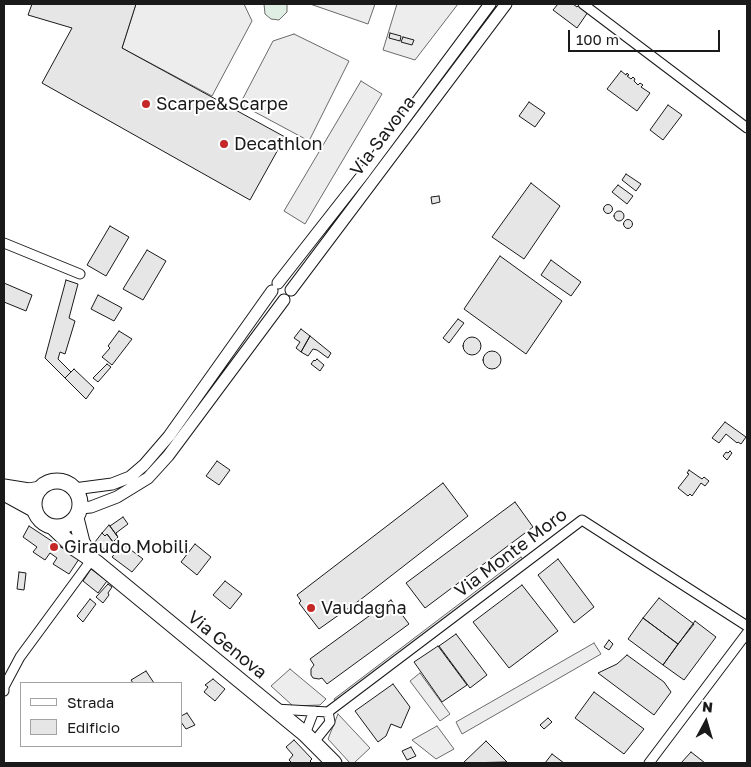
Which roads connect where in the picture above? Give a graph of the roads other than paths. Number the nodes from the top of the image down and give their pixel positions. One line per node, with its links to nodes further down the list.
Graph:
1 (490, 4): 8 (street, Via Savona)
2 (506, 4): 12 (street, Via Savona)
3 (582, 4): 4 (street)
4 (747, 128)
5 (4, 243): 6 (street)
6 (80, 274)
7 (4, 487): 9 (main road)
8 (74, 489): 9 (main road); 12 (main road)
9 (40, 490): 11 (main road)
10 (4, 493): 11 (main road)
11 (35, 510): 13 (main road)
12 (78, 513): 13 (main road); 14 (main road, Via Genova)
13 (53, 526): 14 (main road, Via Genova)
14 (92, 559): 17 (street); 18 (main road, Via Genova)
15 (747, 626): 20 (street, Via Monte Moro)
16 (747, 633): 23 (street)
17 (4, 691)
18 (275, 709): 19 (street); 21 (main road, Via Genova)
19 (314, 711): 20 (street); 21 (street)
20 (328, 712): 21 (street)
21 (309, 738): 22 (main road, Via Genova)
22 (334, 763)
23 (649, 763)

